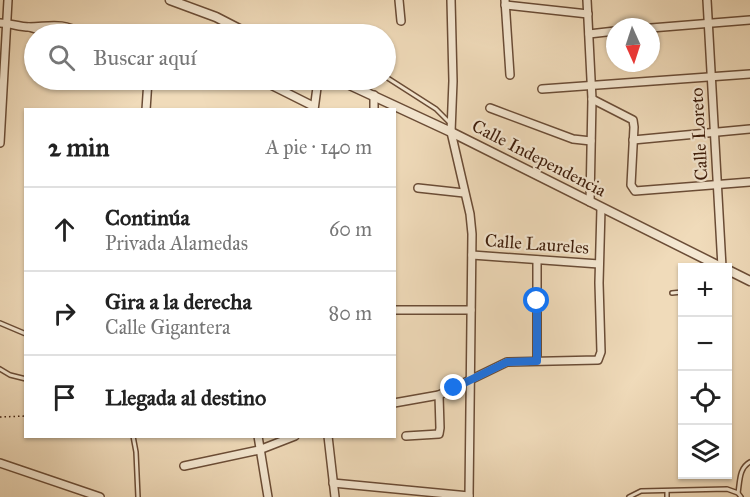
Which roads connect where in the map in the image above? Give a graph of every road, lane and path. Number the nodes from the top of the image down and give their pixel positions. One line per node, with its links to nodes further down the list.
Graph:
1 (8, 0): 11 (street)
2 (170, 0): 12 (street)
3 (399, 0): 10 (street)
4 (451, 0): 35 (street)
5 (587, 0): 8 (street)
6 (707, 0): 13 (street, Calle Loreto)
7 (505, 2): 8 (street); 19 (street)
8 (588, 14): 17 (street)
9 (750, 20): 13 (street)
10 (401, 21)
11 (4, 23): 14 (street); 28 (street)
12 (230, 24)
13 (708, 24): 15 (street); 20 (street, Calle Loreto)
14 (24, 26)
15 (660, 27)
16 (606, 32): 17 (street)
17 (589, 34): 22 (street)
18 (750, 74): 20 (street)
19 (510, 75)
20 (711, 77): 22 (street); 37 (street, Calle Loreto)
21 (396, 83): 35 (lane)
22 (592, 86): 27 (street); 30 (street)
23 (147, 90): 31 (street)
24 (280, 90): 32 (street)
25 (316, 90): 32 (street)
26 (362, 90): 29 (street, Calle Independencia)
27 (542, 90)
28 (2, 91): 40 (street)
29 (374, 95): 33 (street); 35 (street, Calle Independencia)
30 (592, 99): 38 (street); 39 (street)
31 (146, 108)
32 (313, 108)
33 (374, 108)
34 (490, 108): 39 (street)
35 (451, 128): 44 (street); 45 (street, Calle Independencia)
36 (750, 129): 37 (street)
37 (714, 132): 38 (street); 42 (street, Calle Loreto)
38 (633, 140): 42 (street)
39 (591, 141): 45 (street)
40 (0, 143)
41 (750, 182): 42 (street)
42 (717, 185): 50 (street, Calle Loreto)
43 (418, 188): 44 (street)
44 (464, 193): 47 (street)
45 (590, 202): 46 (street, Calle Independencia)
46 (601, 208): 49 (street, Calle Independencia); 51 (street)
47 (472, 255): 48 (street, Calle Laureles); 57 (street)
48 (537, 260): 51 (street, Calle Laureles); 60 (street)
49 (714, 263)
50 (722, 263)
51 (599, 264): 60 (street)
52 (732, 272): 53 (street)
53 (750, 281)
54 (678, 292): 55 (lane)
55 (672, 293)
56 (396, 310): 57 (street)
57 (471, 310): 63 (street)
58 (0, 323): 59 (lane)
59 (24, 333)
60 (537, 361): 63 (street)
61 (0, 369): 62 (lane)
62 (24, 378)
63 (470, 381): 64 (street); 80 (street)
64 (439, 395): 65 (street); 68 (street)
65 (396, 403)
66 (24, 416): 67 (path)
67 (0, 417)
68 (406, 436)
69 (133, 438): 82 (lane)
70 (258, 438): 73 (street)
71 (290, 438): 73 (street)
72 (328, 438): 77 (street)
73 (260, 450): 76 (street); 83 (street)
74 (750, 462): 79 (lane)
75 (0, 463): 81 (street)
76 (184, 466)
77 (333, 483): 80 (street); 84 (street)
78 (667, 491): 79 (lane); 85 (lane); 86 (lane)
79 (739, 495)
80 (469, 496)
81 (100, 497)
82 (138, 497)
83 (268, 497)
84 (335, 497)
85 (629, 497)
86 (667, 497)

